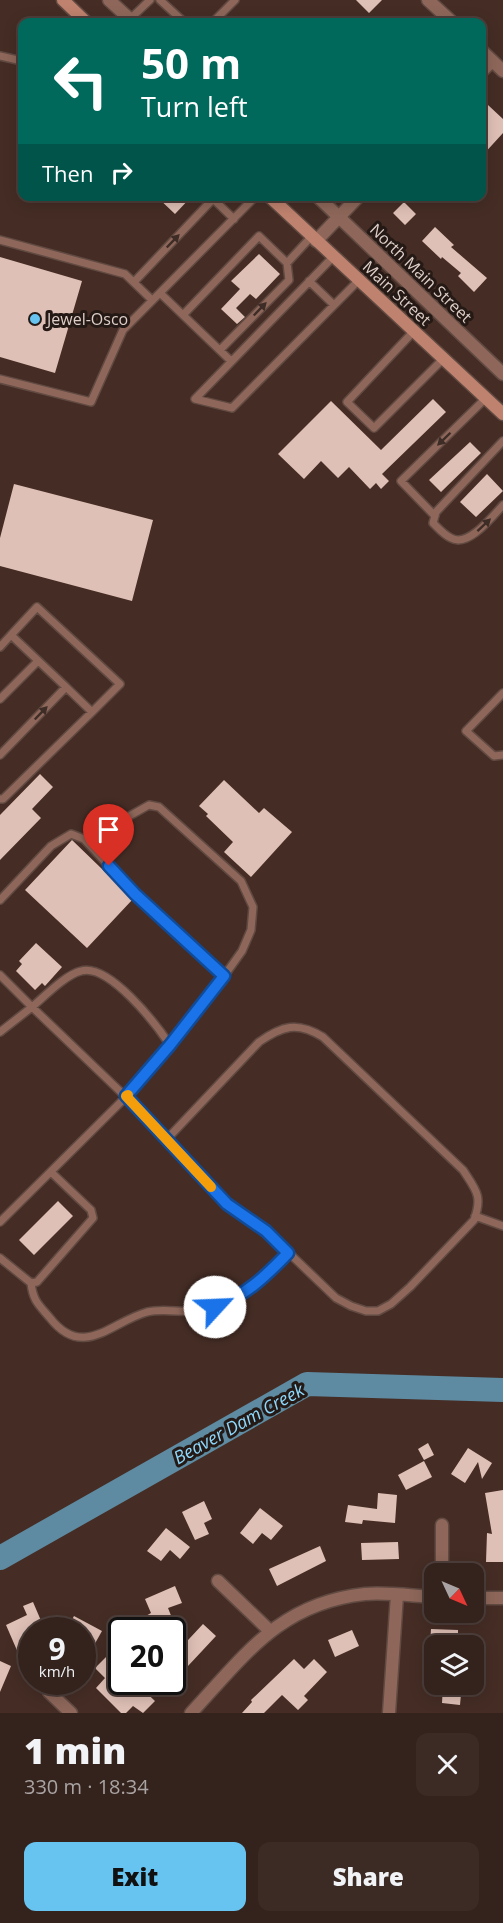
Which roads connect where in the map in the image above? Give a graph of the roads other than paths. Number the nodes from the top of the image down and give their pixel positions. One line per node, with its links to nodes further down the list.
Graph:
1 (63, 0): 7 (main road)
2 (109, 0): 8 (street)
3 (150, 0): 9 (lane)
4 (160, 0): 10 (lane)
5 (235, 0): 11 (lane)
6 (428, 0): 12 (street)
7 (82, 18)
8 (129, 18)
9 (135, 18)
10 (180, 18)
11 (217, 18)
12 (448, 18)
13 (486, 55): 16 (street)
14 (0, 56): 15 (lane)
15 (18, 60)
16 (492, 61): 17 (street); 18 (street)
17 (486, 67)
18 (503, 71)
19 (208, 201): 33 (lane, one-way to 19)
20 (214, 201): 26 (lane)
21 (251, 201): 26 (lane)
22 (274, 201): 27 (main road, Main Street)
23 (322, 201): 25 (street, North Main Street)
24 (354, 201): 25 (street)
25 (339, 217): 27 (street); 42 (street, North Main Street)
26 (234, 219): 34 (lane)
27 (313, 239): 29 (main road, Main Street); 30 (lane)
28 (0, 240): 33 (lane)
29 (333, 257): 31 (main road, Main Street); 32 (lane)
30 (286, 263): 37 (lane); 39 (lane, one-way to 30)
31 (358, 280): 36 (lane); 38 (main road, Main Street)
32 (309, 281): 36 (lane); 41 (lane)
33 (134, 282): 35 (lane)
34 (160, 293): 35 (lane); 37 (lane)
35 (152, 300): 43 (lane)
36 (334, 305): 41 (lane)
37 (183, 315): 39 (lane)
38 (414, 331): 40 (main road, Main Street); 40 (lane)
39 (220, 350): 41 (lane)
40 (443, 359): 44 (main road, Main Street)
41 (231, 361)
42 (503, 374)
43 (0, 379)
44 (486, 398): 45 (main road, Main Street); 48 (lane, one-way to 48)
45 (503, 414)
46 (503, 441): 48 (lane)
47 (503, 505): 48 (lane, one-way to 47)
48 (435, 516)
49 (11, 635): 50 (lane); 51 (lane); 55 (lane)
50 (0, 646)
51 (38, 661): 52 (lane); 54 (lane)
52 (66, 687): 55 (lane); 56 (lane, one-way to 52)
53 (503, 693): 57 (lane)
54 (0, 699)
55 (92, 712): 58 (lane)
56 (0, 755)
57 (503, 755)
58 (0, 799)
59 (84, 838): 60 (lane); 62 (lane); 62 (lane)
60 (0, 900)
61 (0, 975): 63 (lane)
62 (224, 976): 65 (lane)
63 (32, 1006): 64 (lane); 65 (lane); 66 (lane)
64 (0, 1032)
65 (170, 1045): 66 (lane)
66 (126, 1096): 67 (lane); 68 (lane)
67 (167, 1139): 69 (lane); 72 (lane)
68 (51, 1172): 70 (lane); 74 (lane)
69 (476, 1216): 71 (lane); 72 (lane)
70 (0, 1222)
71 (503, 1226)
72 (288, 1253): 74 (lane)
73 (0, 1258): 74 (lane)
74 (31, 1283)
75 (442, 1525): 76 (street)
76 (442, 1563)
77 (218, 1581): 82 (street)
78 (397, 1595): 79 (street); 82 (street); 86 (street)
79 (424, 1596)
80 (484, 1598): 81 (street)
81 (503, 1598)
82 (270, 1631): 85 (street)
83 (52, 1695): 84 (street)
84 (71, 1713)
85 (191, 1713)
86 (389, 1713)

